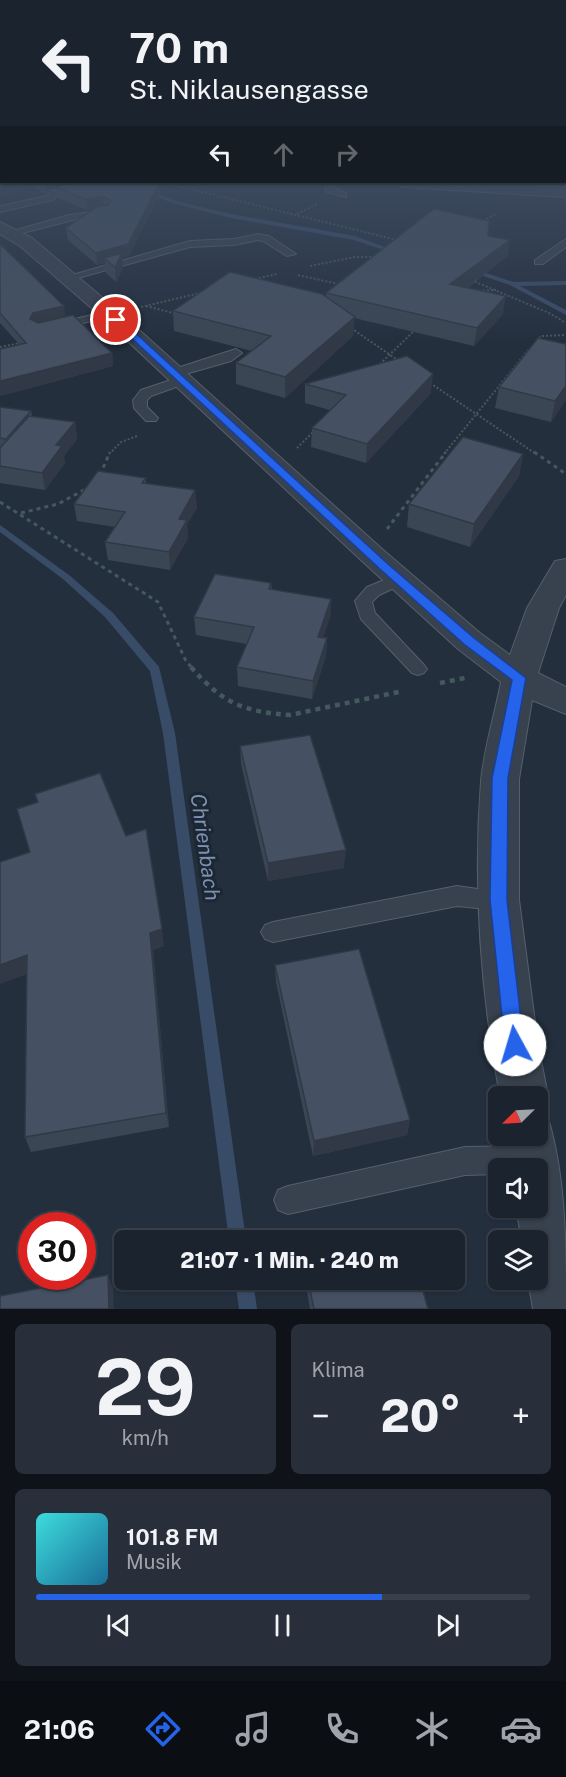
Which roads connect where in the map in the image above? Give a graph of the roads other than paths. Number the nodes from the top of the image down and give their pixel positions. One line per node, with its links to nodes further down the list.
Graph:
1 (65, 221): 2 (lane)
2 (7, 234): 7 (street)
3 (566, 242): 6 (lane)
4 (183, 251): 7 (lane)
5 (291, 254): 7 (lane)
6 (539, 262)
7 (70, 280): 8 (street)
8 (110, 314): 9 (lane); 11 (street)
9 (40, 330)
10 (236, 353): 11 (lane)
11 (179, 377): 12 (lane); 14 (street)
12 (151, 418)
13 (566, 568): 16 (street)
14 (399, 579): 15 (lane); 16 (street)
15 (418, 669)
16 (519, 678): 17 (street); 18 (street)
17 (566, 702)
18 (498, 900): 19 (lane); 20 (street)
19 (273, 932)
20 (522, 1086)
21 (488, 1161): 22 (lane)
22 (288, 1200)
23 (545, 1218): 24 (street)
24 (561, 1309)

